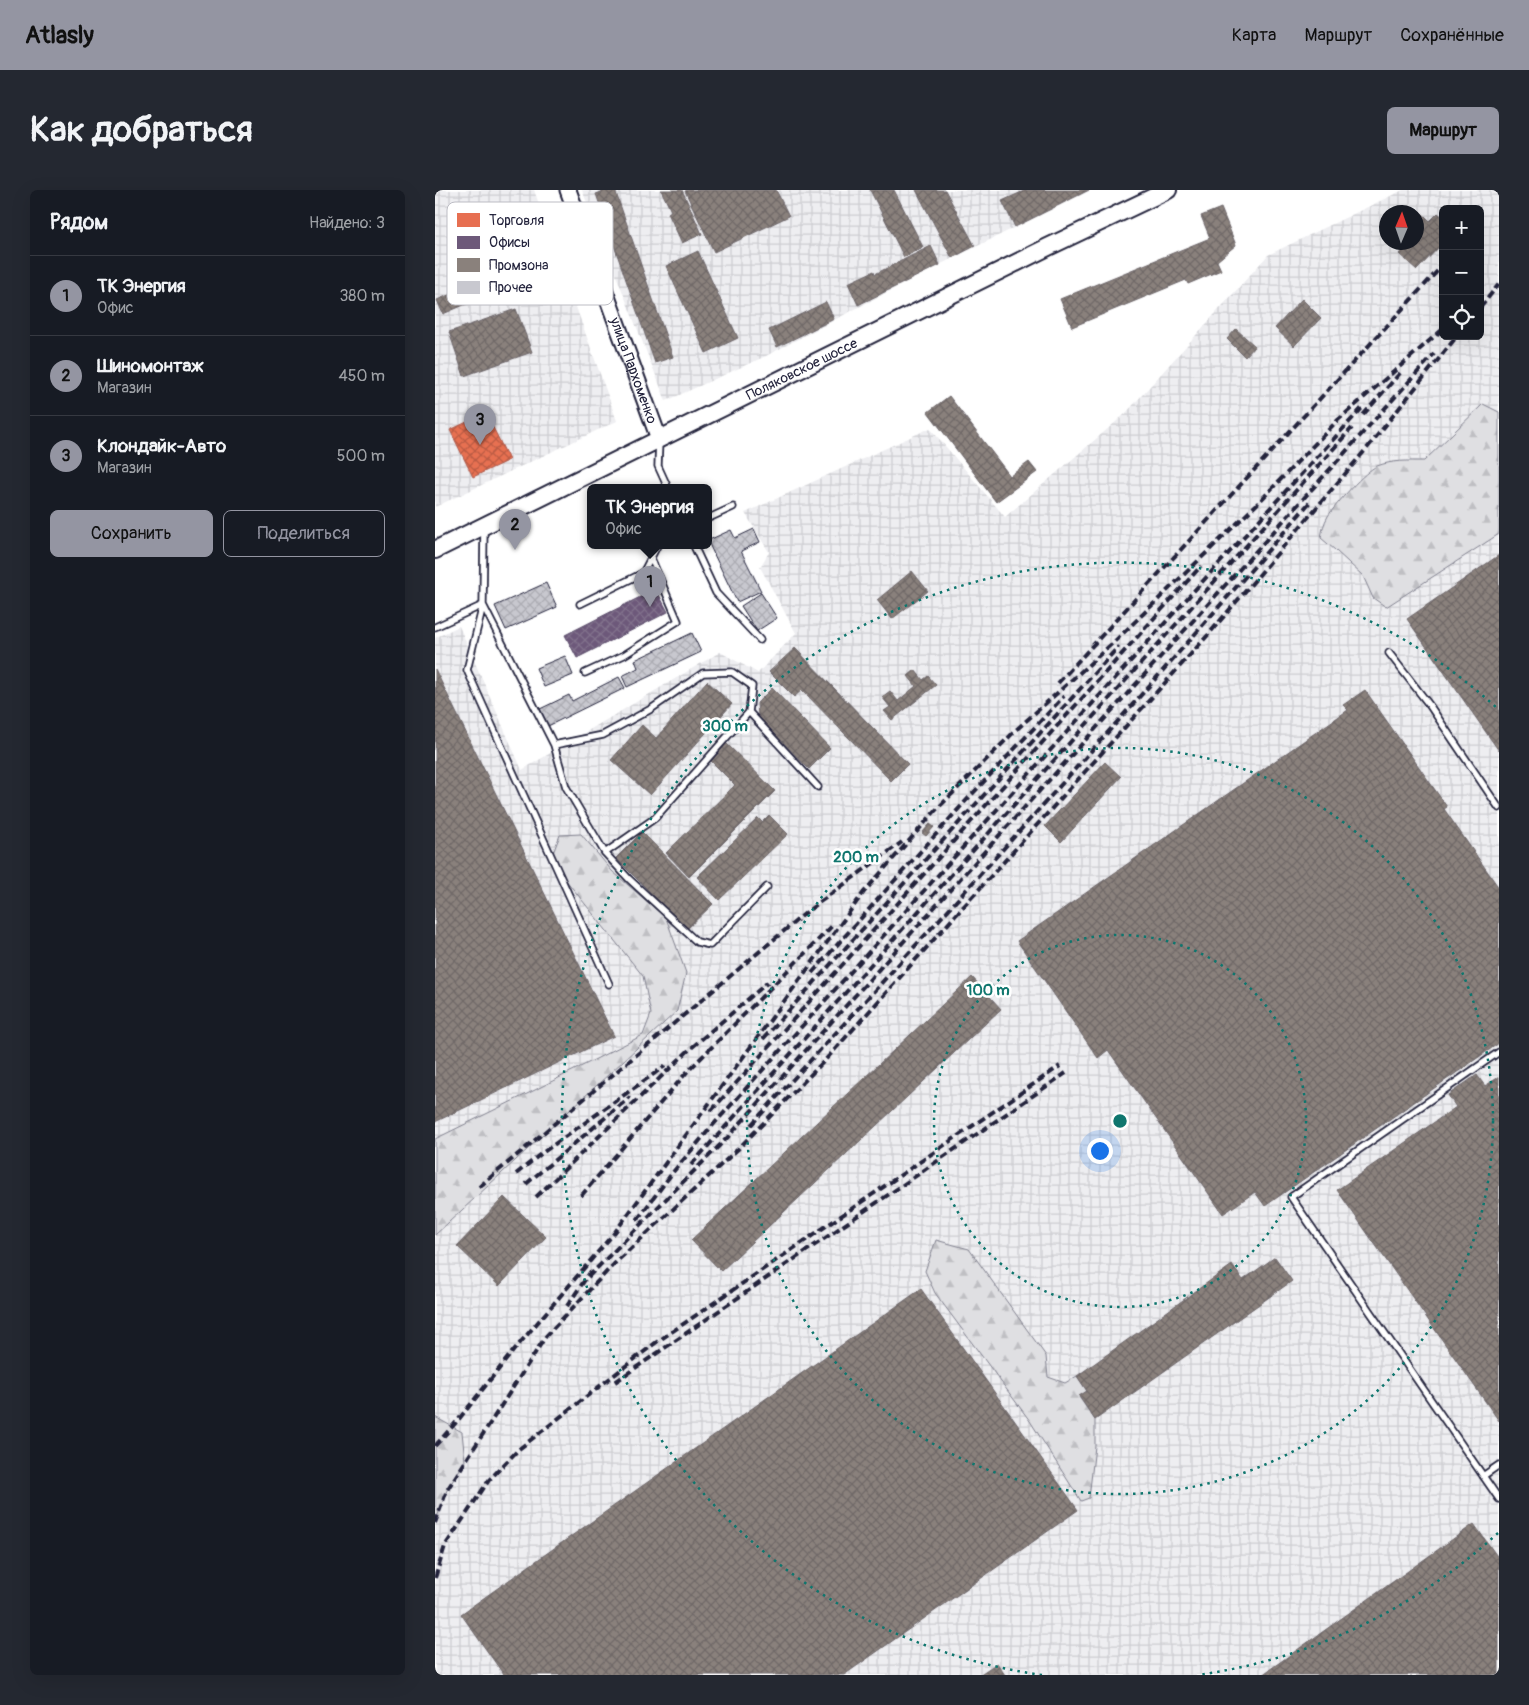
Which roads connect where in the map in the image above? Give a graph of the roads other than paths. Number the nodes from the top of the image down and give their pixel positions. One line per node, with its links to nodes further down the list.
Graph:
1 (569, 190): 3 (street, улица Пархоменко)
2 (1168, 190): 5 (main road, Поляковское шоссе)
3 (573, 202)
4 (611, 305): 5 (street, улица Пархоменко)
5 (659, 439): 6 (lane); 9 (main road, Поляковское шоссе)
6 (666, 484)
7 (733, 507): 8 (lane)
8 (712, 517)
9 (484, 526): 12 (main road, Поляковское шоссе); 14 (lane)
10 (656, 549): 13 (lane)
11 (695, 549): 17 (lane)
12 (435, 550)
13 (651, 558): 15 (lane); 19 (lane)
14 (483, 604): 16 (lane); 21 (lane); 26 (lane)
15 (580, 604)
16 (435, 627)
17 (760, 640)
18 (1389, 653): 23 (lane)
19 (585, 673)
20 (749, 712): 21 (lane); 22 (lane); 24 (lane)
21 (554, 745): 24 (lane)
22 (818, 787)
23 (1499, 808)
24 (605, 853): 25 (lane)
25 (767, 887)
26 (609, 984)
27 (1499, 1052): 29 (lane)
28 (1499, 1465): 29 (lane)
29 (1483, 1476): 30 (lane)
30 (1499, 1499)

